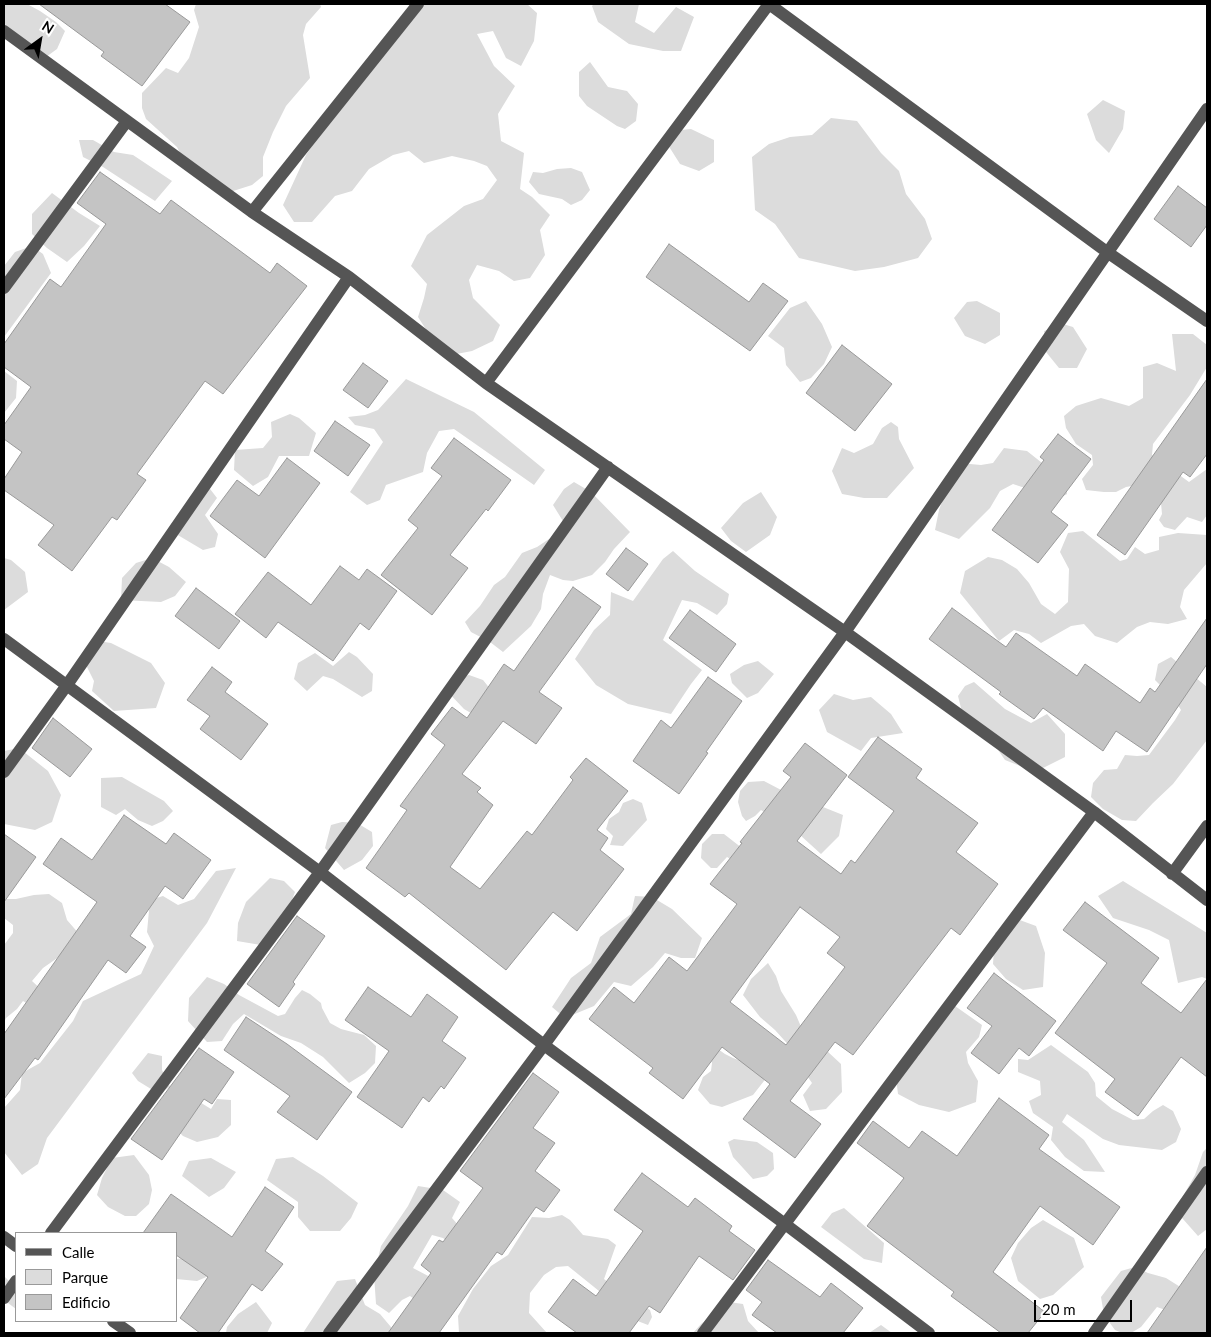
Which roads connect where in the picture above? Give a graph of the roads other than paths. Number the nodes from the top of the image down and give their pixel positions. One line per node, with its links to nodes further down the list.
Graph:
1 (418, 4): 6 (street)
2 (769, 4): 7 (street); 11 (street)
3 (4, 31): 5 (street)
4 (1207, 109): 7 (street)
5 (127, 121): 6 (street); 9 (street)
6 (252, 212): 8 (street)
7 (1107, 252): 10 (street); 13 (street)
8 (349, 277): 11 (street); 15 (street)
9 (4, 288)
10 (1207, 321)
11 (486, 383): 12 (street)
12 (608, 467): 13 (street); 19 (street)
13 (845, 632): 17 (street); 22 (street)
14 (4, 639): 15 (street)
15 (67, 685): 16 (street); 19 (street)
16 (4, 772)
17 (1094, 812): 20 (street); 24 (street)
18 (1207, 826): 20 (street)
19 (320, 872): 22 (street); 25 (street)
20 (1172, 874): 21 (street)
21 (1207, 900)
22 (544, 1045): 24 (street); 32 (street)
23 (1207, 1172): 35 (street)
24 (785, 1224): 33 (street); 34 (street)
25 (52, 1232)
26 (4, 1237): 27 (street)
27 (15, 1245)
28 (15, 1282): 29 (street)
29 (4, 1298)
30 (114, 1322): 31 (street)
31 (130, 1333)
32 (329, 1333)
33 (703, 1333)
34 (929, 1333)
35 (1094, 1333)

